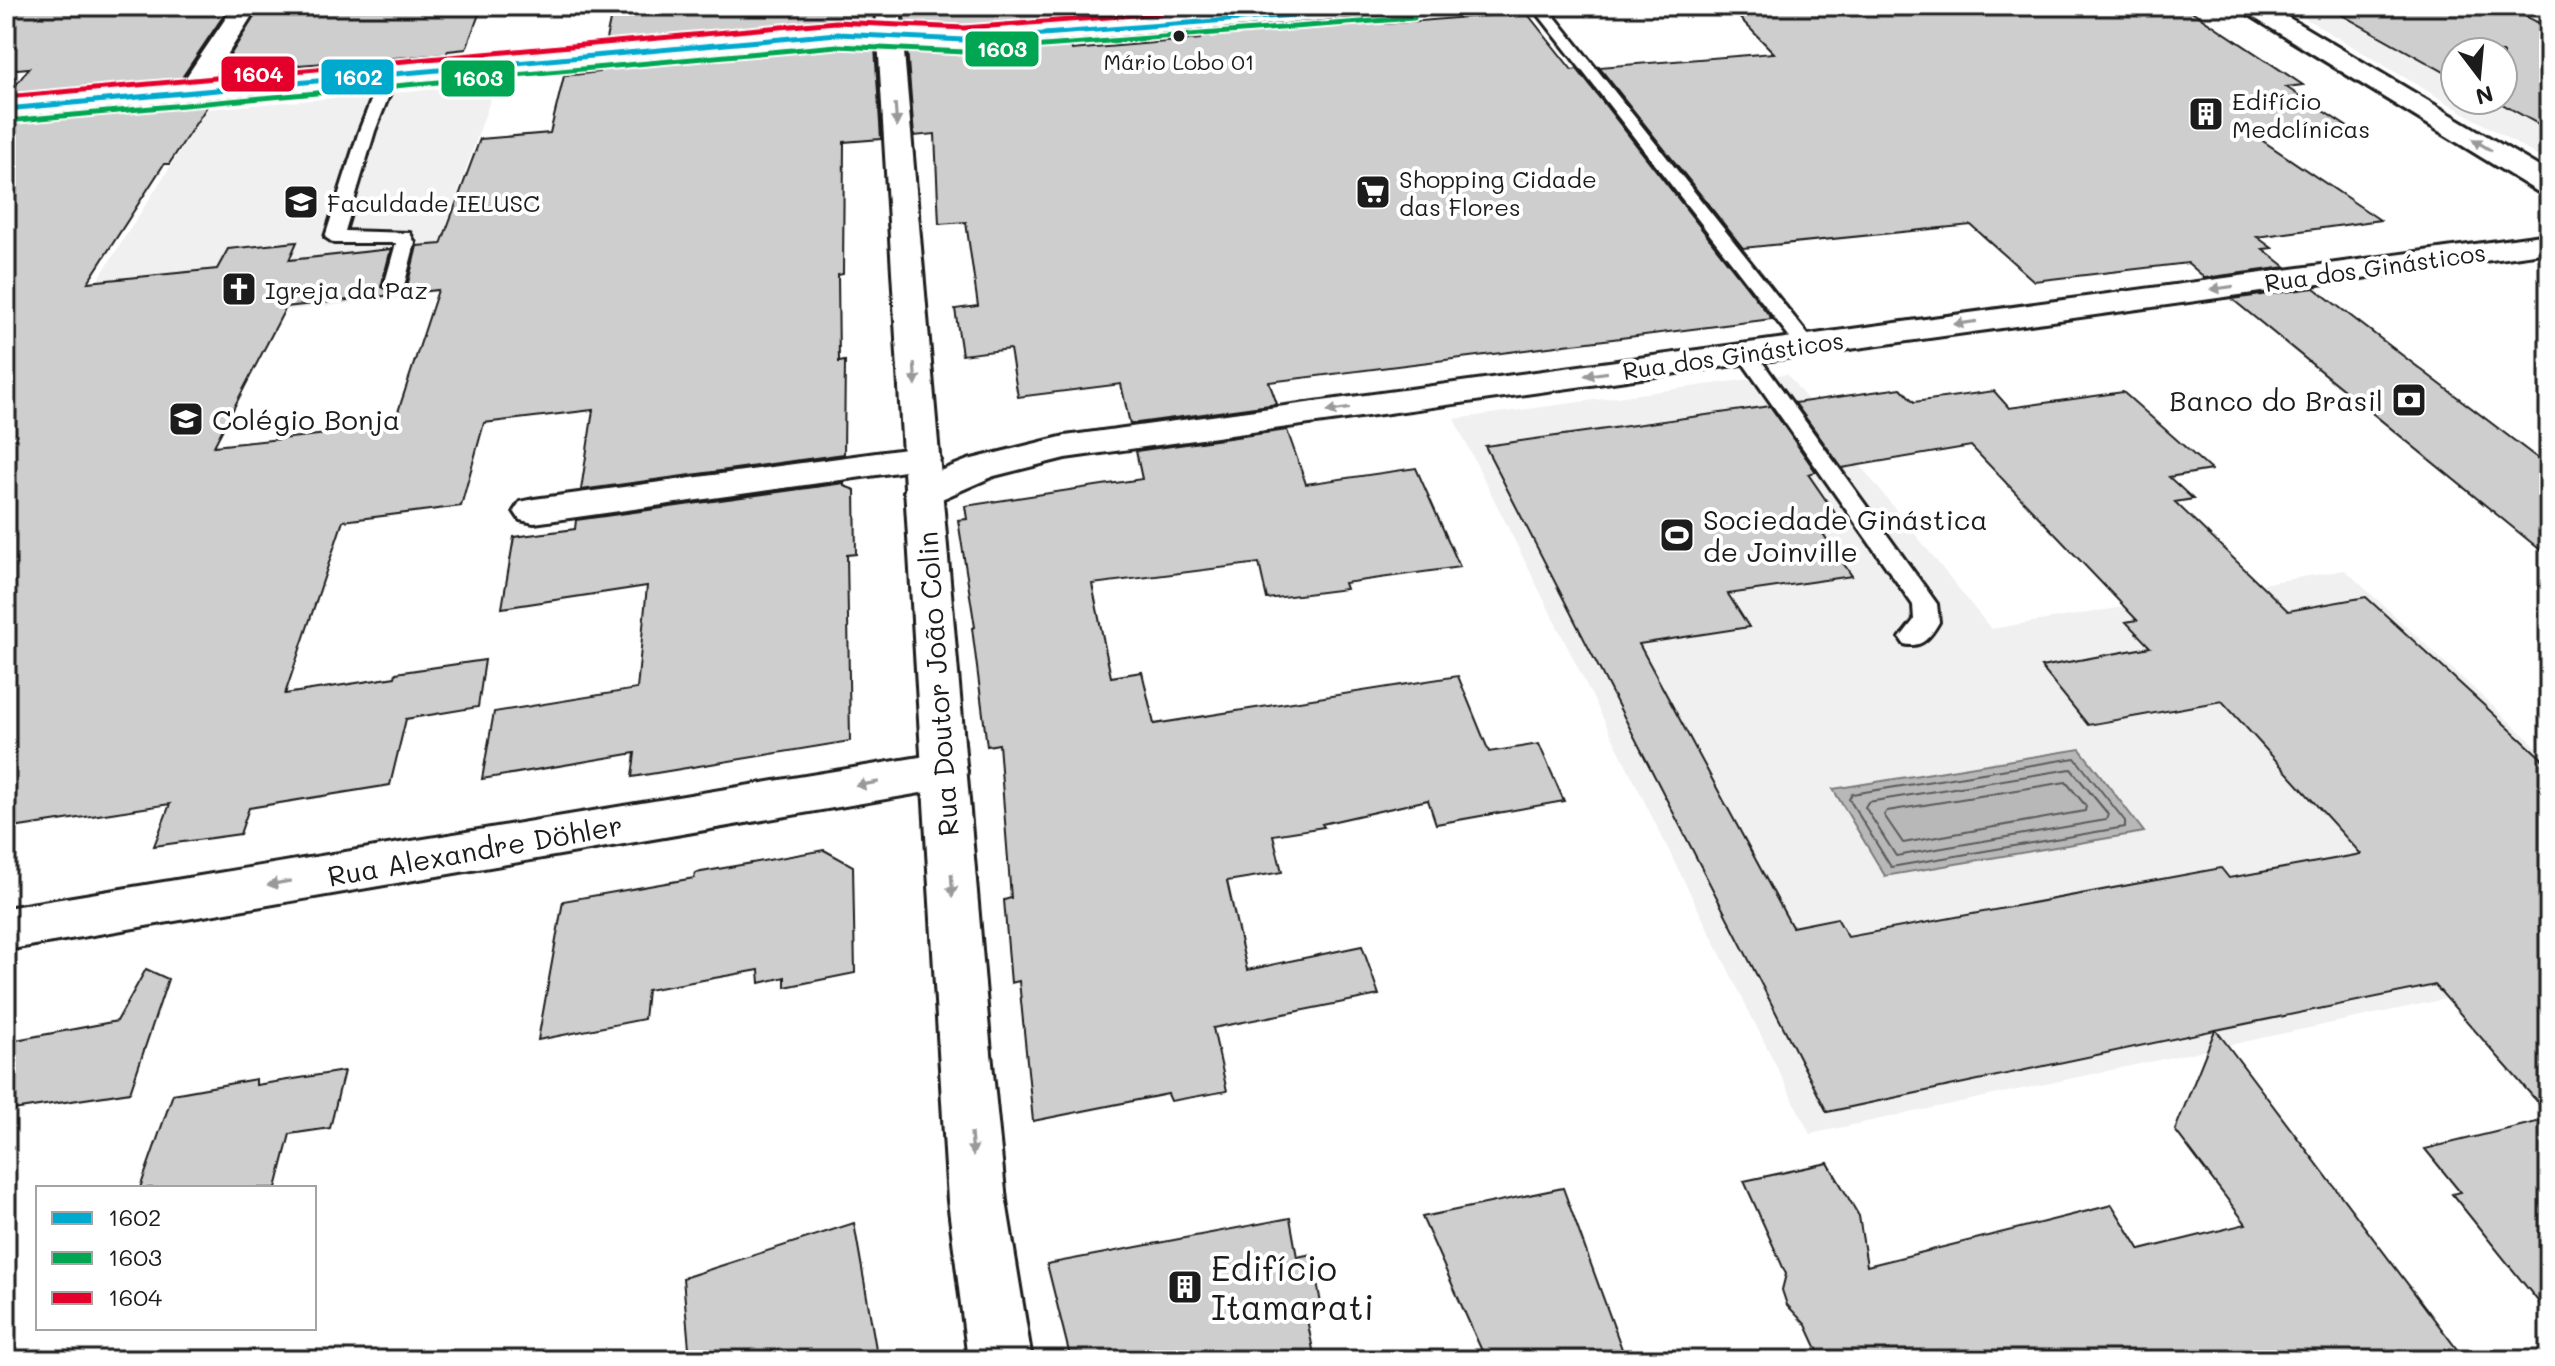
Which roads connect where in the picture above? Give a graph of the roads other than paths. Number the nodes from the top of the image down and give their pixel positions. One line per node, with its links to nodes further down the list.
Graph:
1 (246, 6): 7 (main road)
2 (1413, 6): 5 (main road)
3 (2252, 6): 9 (main road, one-way to 3)
4 (1543, 11): 12 (lane)
5 (889, 22): 6 (main road); 14 (main road, Rua Doutor João Colin, one-way to 14)
6 (389, 75): 7 (main road); 11 (lane)
7 (190, 92): 8 (main road)
8 (6, 109)
9 (2549, 186)
10 (2549, 243): 12 (main road, Rua dos Ginásticos, one-way to 12)
11 (394, 286)
12 (1806, 345): 13 (main road, Rua dos Ginásticos)
13 (1746, 353): 14 (main road, Rua dos Ginásticos, one-way to 14); 16 (lane)
14 (922, 476): 15 (main road, Rua dos Ginásticos); 17 (main road, Rua Doutor João Colin)
15 (534, 511)
16 (1913, 638)
17 (944, 771): 18 (main road, Rua Alexandre Döhler, one-way to 18); 19 (main road, Rua Doutor João Colin, one-way to 19)
18 (6, 929)
19 (1000, 1360)

